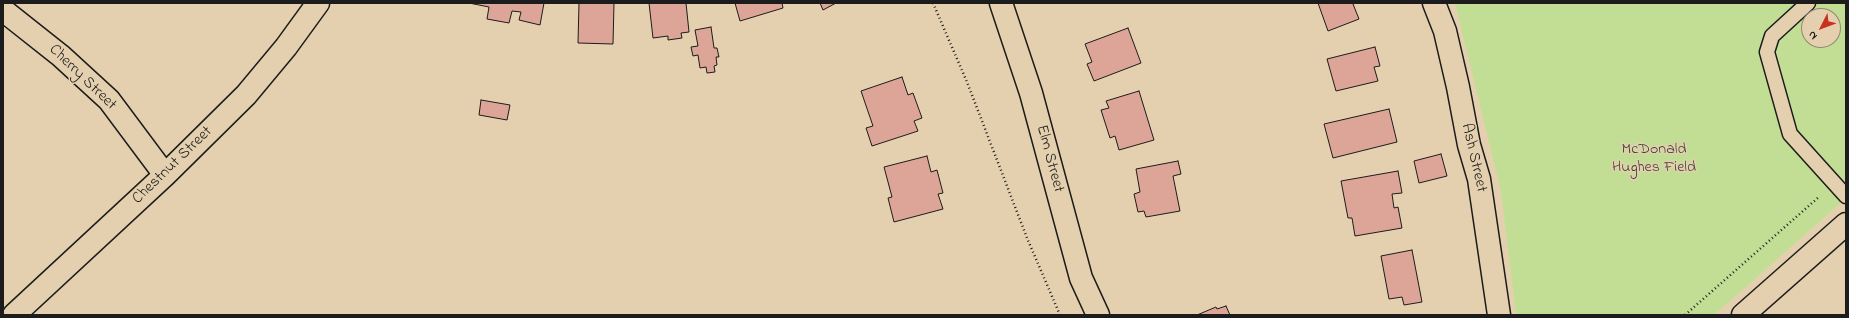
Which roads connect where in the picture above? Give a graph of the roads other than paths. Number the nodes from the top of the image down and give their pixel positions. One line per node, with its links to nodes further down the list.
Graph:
1 (318, 3): 6 (street, Chestnut Street)
2 (1001, 3): 10 (street, Elm Street)
3 (1434, 3): 11 (street, Ash Street)
4 (1808, 3): 7 (lane)
5 (3, 10): 6 (street, Cherry Street)
6 (165, 175): 9 (street, Chestnut Street)
7 (1846, 196)
8 (1846, 224): 12 (street)
9 (14, 315)
10 (1098, 315)
11 (1499, 315)
12 (1743, 315)

